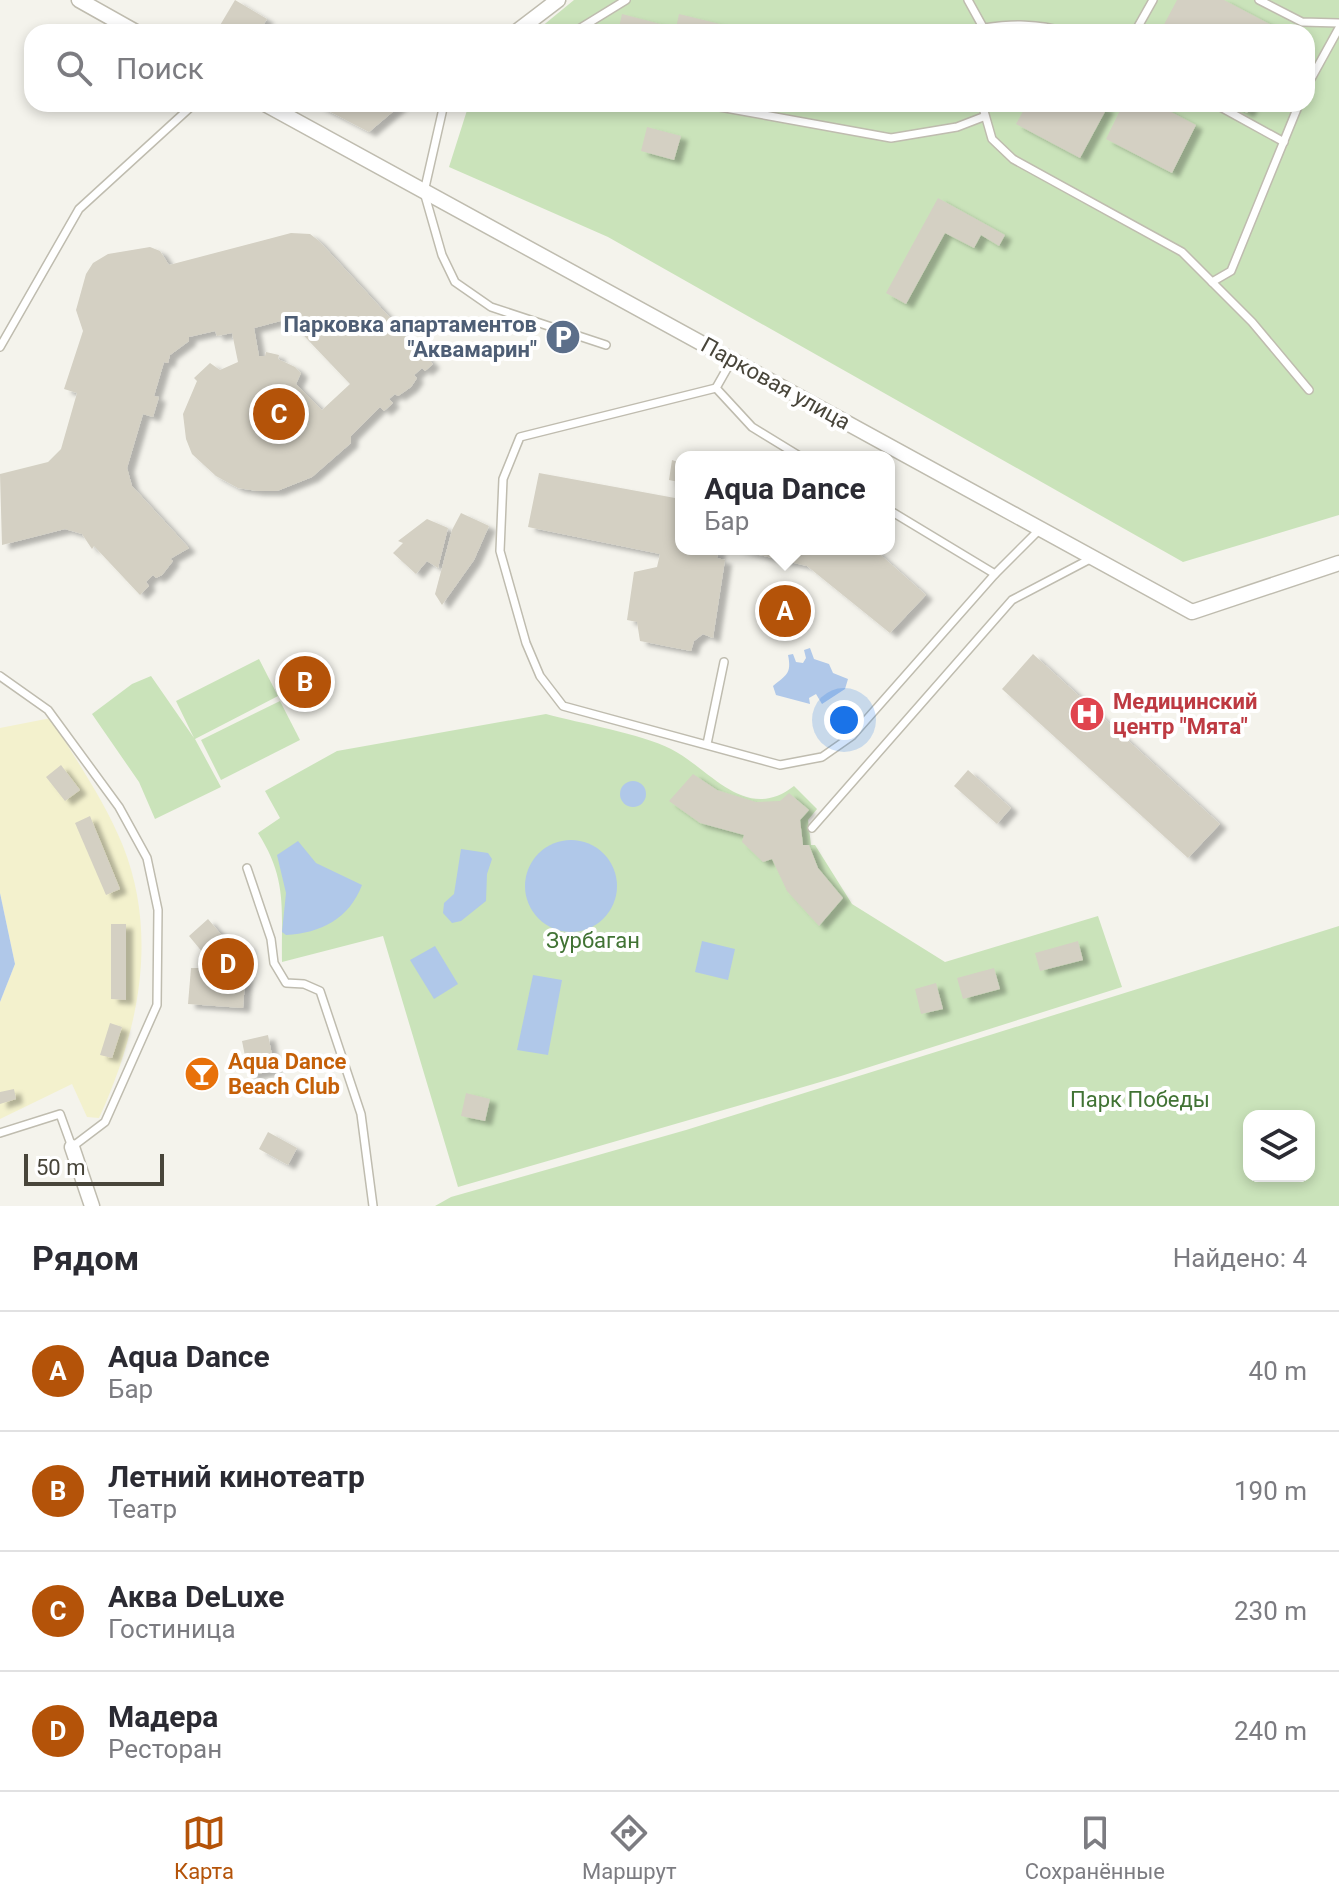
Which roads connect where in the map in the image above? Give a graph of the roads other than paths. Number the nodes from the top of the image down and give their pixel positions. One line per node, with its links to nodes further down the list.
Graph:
1 (79, 0): 8 (street)
2 (558, 0): 7 (street)
3 (626, 0): 11 (lane)
4 (968, 0): 12 (lane)
5 (1153, 0): 13 (lane)
6 (1259, 0): 14 (lane)
7 (530, 21): 9 (street); 10 (lane)
8 (122, 24)
9 (526, 24)
10 (533, 24)
11 (587, 24)
12 (981, 24)
13 (1140, 24)
14 (1339, 25): 15 (lane)
15 (1315, 71)
16 (185, 112): 28 (lane)
17 (279, 112): 25 (street, Парковая улица)
18 (442, 112): 25 (lane)
19 (747, 112): 23 (lane)
20 (983, 112): 23 (lane)
21 (1230, 112): 24 (lane)
22 (1296, 112): 24 (lane)
23 (983, 117): 26 (lane)
24 (1284, 142): 26 (lane)
25 (424, 192): 27 (lane); 29 (street, Парковая улица)
26 (1212, 282): 31 (lane)
27 (606, 345)
28 (0, 347)
29 (733, 358): 30 (lane); 34 (street, Парковая улица)
30 (716, 388): 32 (lane); 40 (lane)
31 (1309, 390)
32 (791, 451)
33 (895, 514): 37 (lane)
34 (1040, 529): 35 (street, Парковая улица); 37 (lane)
35 (1093, 558): 36 (street, Парковая улица); 41 (lane)
36 (1339, 563)
37 (995, 574): 40 (lane)
38 (724, 662): 40 (lane)
39 (0, 676): 44 (lane)
40 (707, 744)
41 (812, 828)
42 (247, 868): 46 (lane)
43 (0, 1133): 44 (lane)
44 (72, 1147): 45 (street)
45 (92, 1206)
46 (373, 1206)

